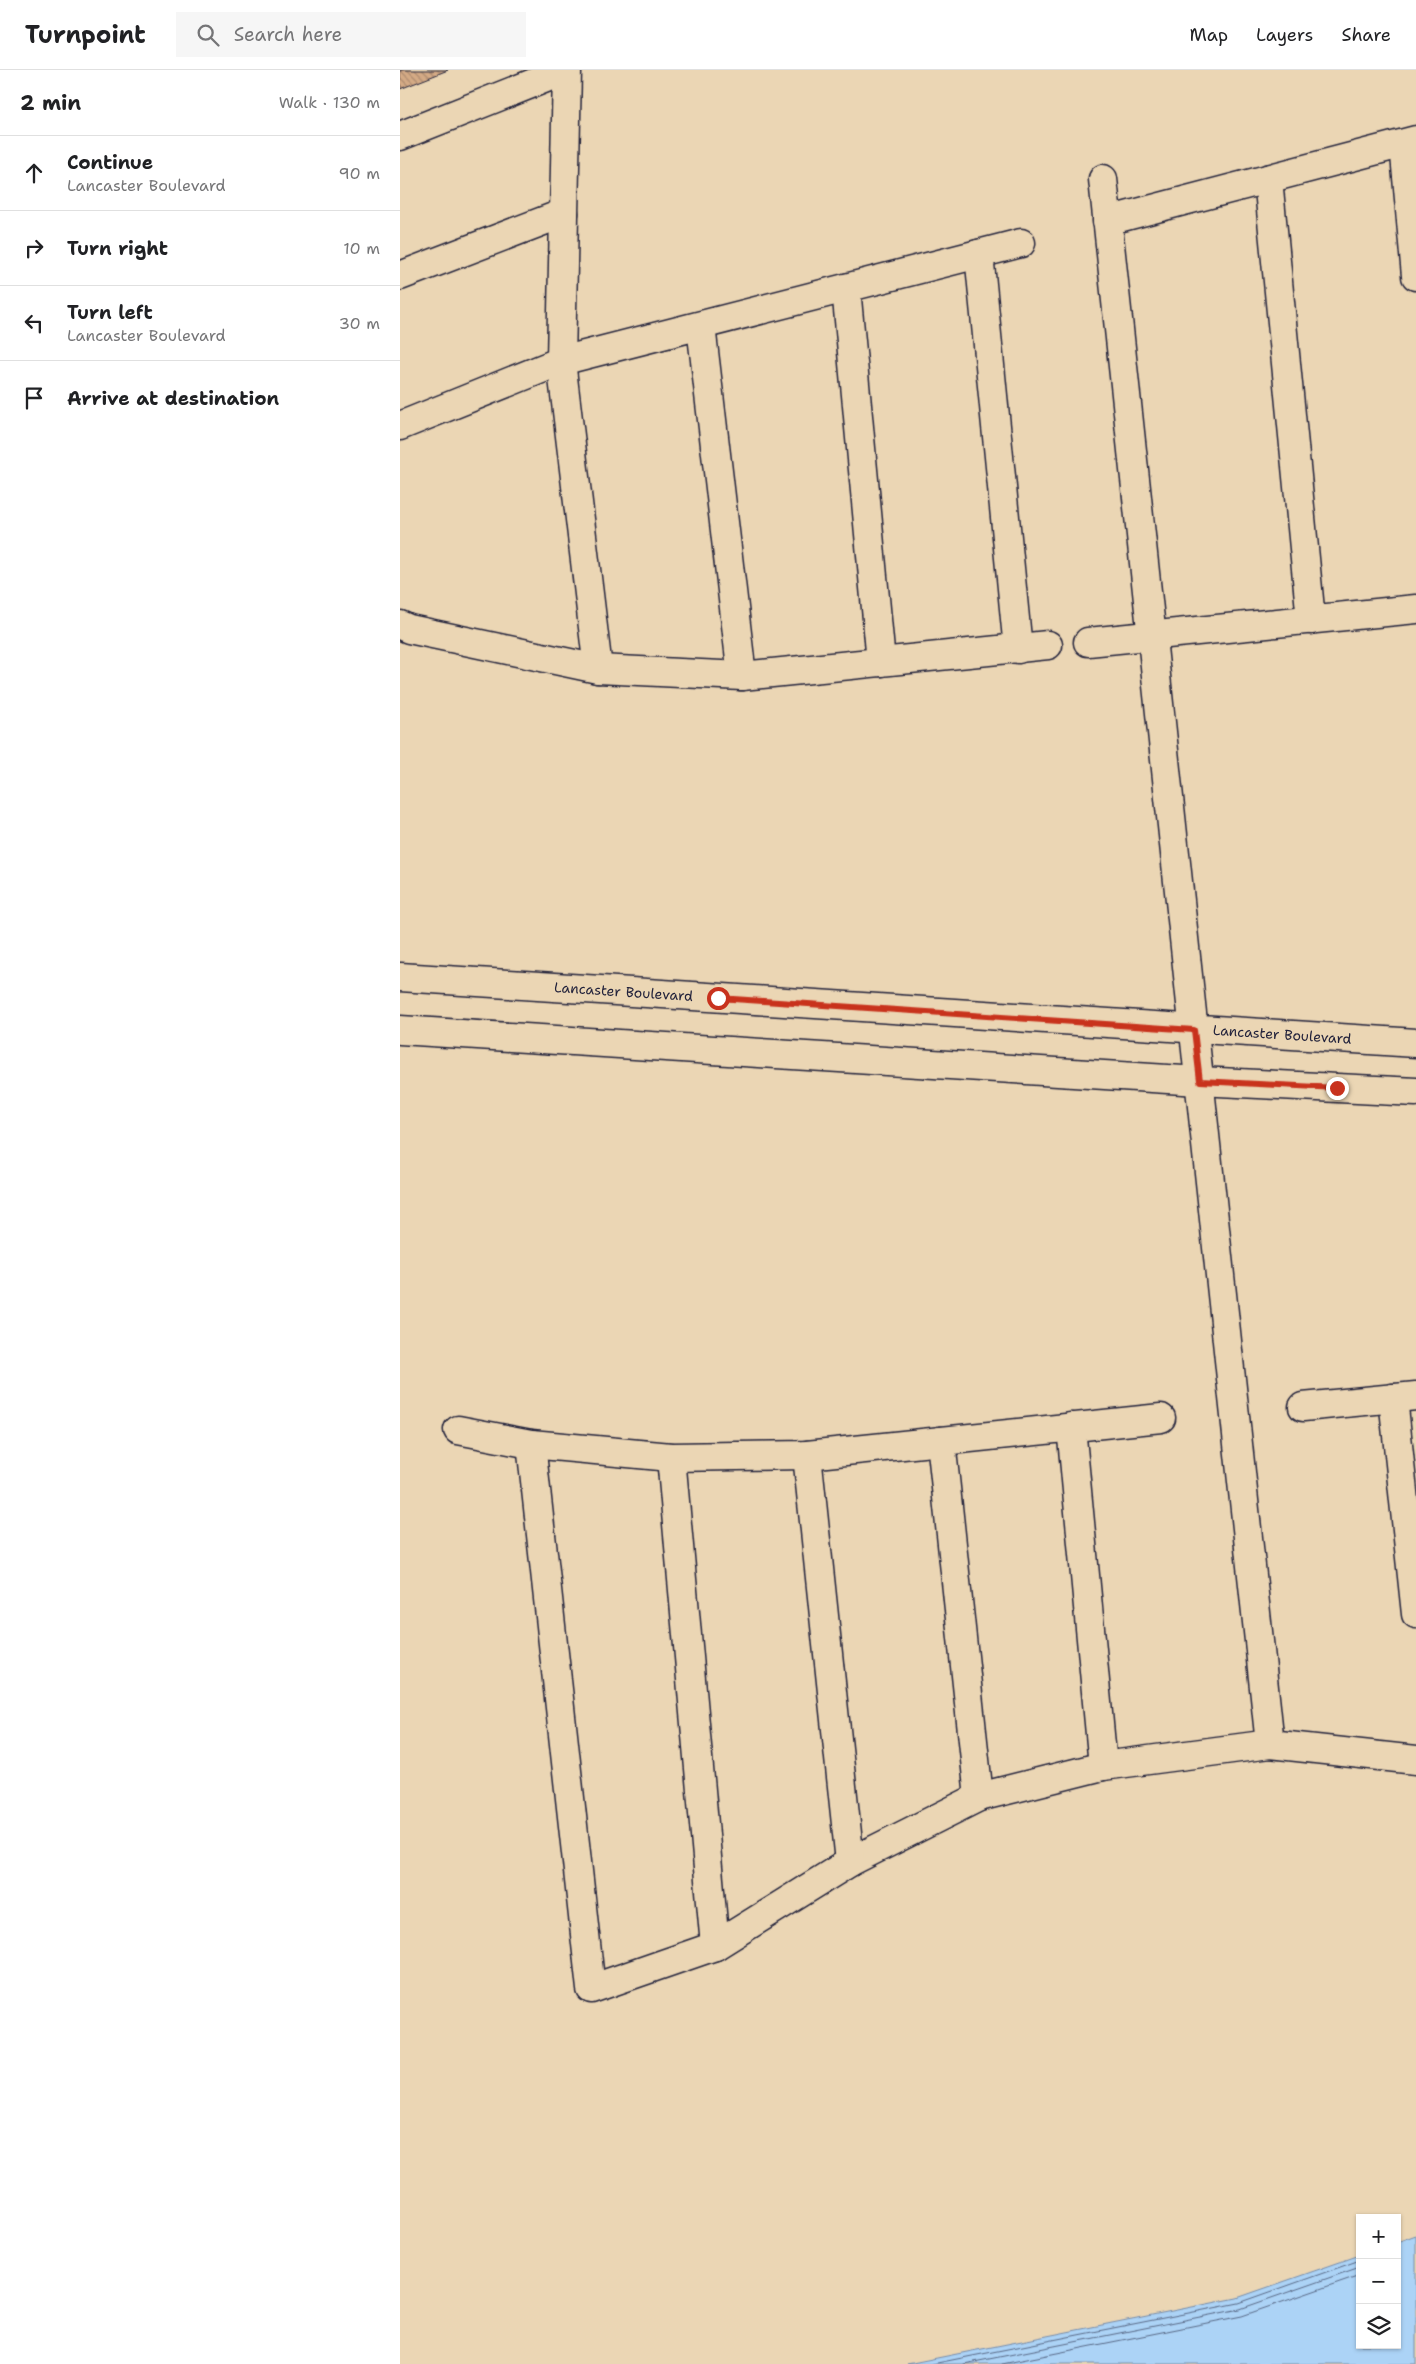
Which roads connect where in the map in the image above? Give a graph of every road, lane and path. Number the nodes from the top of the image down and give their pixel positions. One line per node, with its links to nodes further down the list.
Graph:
1 (566, 70): 2 (street); 6 (street)
2 (400, 136)
3 (1410, 142): 5 (street); 11 (street)
4 (1103, 179): 7 (street)
5 (1268, 179): 7 (street); 17 (street)
6 (564, 212): 10 (street); 14 (street)
7 (1107, 221): 19 (street)
8 (1022, 243): 9 (street)
9 (979, 254): 12 (street); 22 (street)
10 (400, 276)
11 (1416, 276)
12 (846, 288): 13 (street); 23 (street)
13 (701, 326): 14 (street); 25 (street)
14 (561, 362): 15 (street); 24 (street)
15 (400, 426)
16 (1416, 609): 17 (street)
17 (1311, 620): 19 (street)
18 (400, 625): 24 (street)
19 (1152, 635): 20 (street); 28 (street)
20 (1088, 642)
21 (1048, 645): 22 (street)
22 (1018, 648): 23 (street)
23 (881, 662): 25 (street)
24 (598, 669): 25 (street)
25 (742, 676)
26 (400, 978): 28 (street, Lancaster Boulevard)
27 (400, 1030): 30 (street)
28 (1194, 1030): 29 (street, Lancaster Boulevard); 30 (street)
29 (1416, 1043)
30 (1200, 1081): 31 (street); 42 (street)
31 (1416, 1092)
32 (1405, 1397): 33 (street); 41 (street)
33 (1302, 1407)
34 (1161, 1418): 35 (street)
35 (1071, 1427): 37 (street); 44 (street)
36 (458, 1430): 38 (street)
37 (942, 1441): 39 (street); 45 (street)
38 (530, 1444): 40 (street); 47 (street)
39 (807, 1455): 40 (street); 46 (street)
40 (671, 1457): 47 (street)
41 (1416, 1614)
42 (1270, 1744): 43 (street); 44 (street)
43 (1416, 1760)
44 (1103, 1766): 45 (street)
45 (978, 1797): 46 (street)
46 (850, 1862): 47 (street)
47 (715, 1946)

